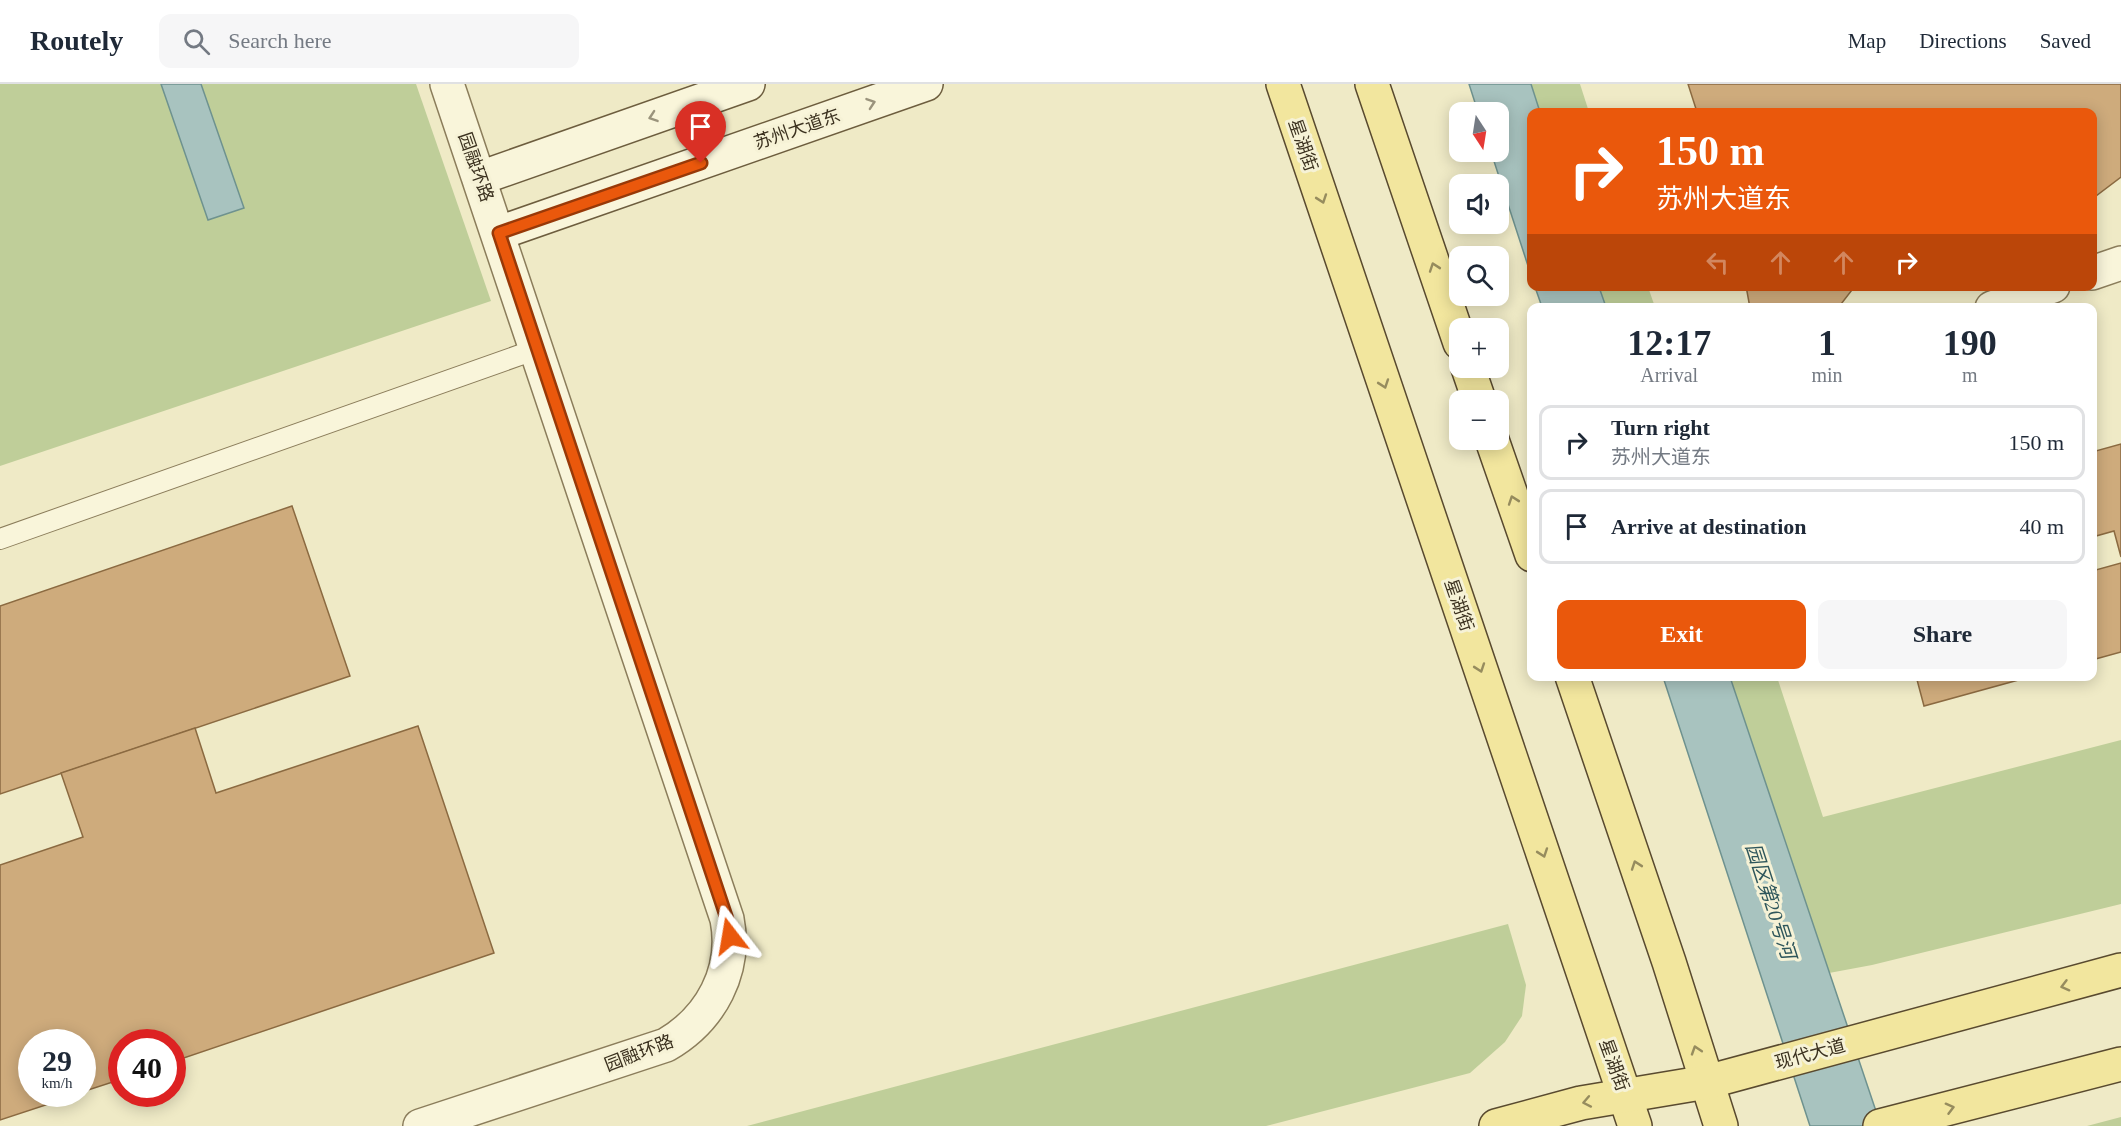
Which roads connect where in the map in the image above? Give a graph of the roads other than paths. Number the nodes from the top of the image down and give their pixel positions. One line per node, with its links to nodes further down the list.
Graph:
1 (447, 84): 6 (street, 园融环路)
2 (748, 84): 6 (street, one-way to 6)
3 (926, 84): 7 (street, 苏州大道东, one-way to 3)
4 (1282, 84): 21 (main road, 星湖街, one-way to 21)
5 (1372, 84): 12 (main road, one-way to 5)
6 (480, 177): 7 (street, 园融环路)
7 (499, 233): 13 (street, 园融环路)
8 (2121, 263): 9 (street)
9 (2097, 271)
10 (2039, 291): 11 (street)
11 (2006, 303)
12 (1452, 318)
13 (537, 350): 15 (lane); 23 (street, 园融环路)
14 (1495, 450): 16 (main road, one-way to 14)
15 (0, 538)
16 (1527, 541)
17 (1574, 681): 20 (main road, one-way to 17)
18 (2121, 970): 20 (main road, 现代大道, one-way to 20)
19 (2121, 1064): 22 (main road, one-way to 19)
20 (1707, 1082): 21 (main road, 现代大道); 25 (main road)
21 (1630, 1111): 24 (main road, 现代大道, one-way to 24)
22 (1887, 1124)
23 (420, 1126)
24 (1496, 1126)
25 (1720, 1126)

